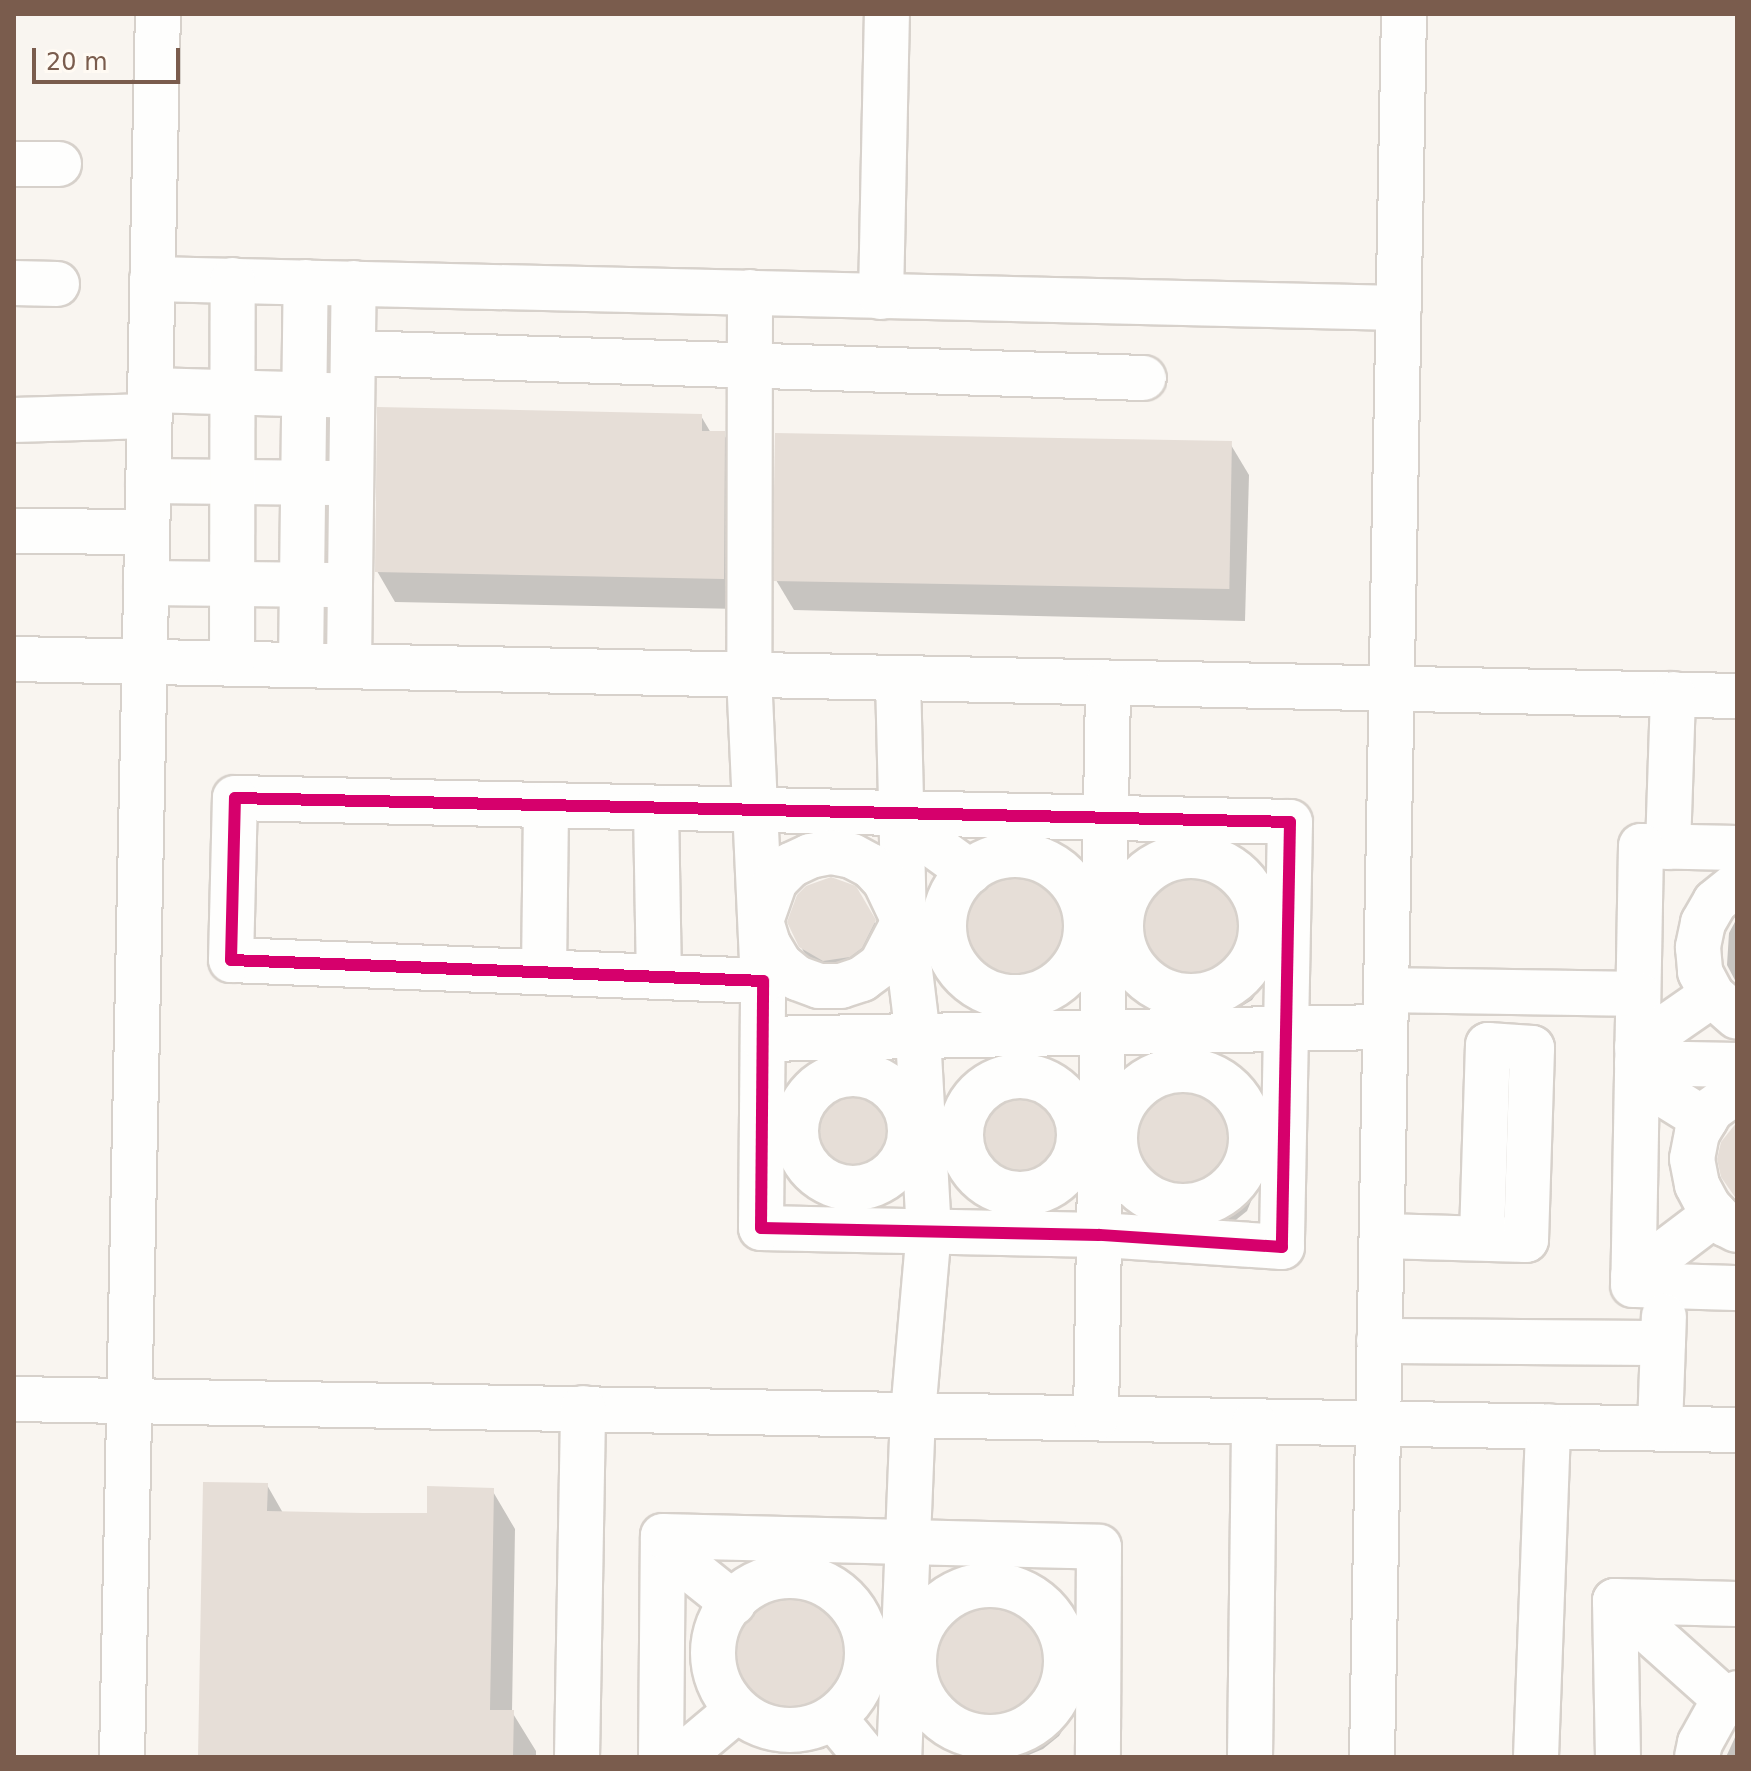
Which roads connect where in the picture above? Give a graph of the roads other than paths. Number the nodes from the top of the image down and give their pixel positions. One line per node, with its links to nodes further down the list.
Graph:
1 (158, 14): 6 (street)
2 (887, 14): 13 (street)
3 (1404, 14): 14 (street)
4 (14, 164): 5 (street)
5 (59, 164)
6 (152, 279): 7 (street); 21 (street)
7 (233, 280): 8 (street); 18 (street)
8 (306, 282): 10 (street); 19 (street)
9 (14, 283): 11 (street)
10 (354, 283): 12 (street); 15 (street)
11 (57, 284)
12 (750, 292): 13 (street); 16 (street)
13 (881, 297): 14 (street)
14 (1399, 308): 41 (street)
15 (353, 353): 16 (street); 20 (street)
16 (750, 365): 17 (street); 38 (street)
17 (1144, 378)
18 (232, 392): 19 (street); 21 (street); 24 (street)
19 (305, 394): 20 (street); 25 (street)
20 (353, 395): 26 (street)
21 (149, 403): 22 (street); 23 (street)
22 (14, 420)
23 (148, 481): 24 (street); 28 (street)
24 (232, 482): 25 (street); 30 (street)
25 (304, 482): 26 (street); 31 (street)
26 (351, 483): 32 (street)
27 (14, 531): 28 (street)
28 (147, 532): 29 (street)
29 (146, 583): 30 (street); 34 (street)
30 (231, 584): 31 (street); 35 (street)
31 (303, 585): 32 (street); 36 (street)
32 (350, 585): 37 (street)
33 (14, 659): 34 (street)
34 (144, 662): 35 (street); 112 (street)
35 (232, 663): 36 (street)
36 (301, 665): 37 (street)
37 (349, 666): 38 (street)
38 (749, 675): 39 (street); 46 (street)
39 (898, 678): 40 (street); 47 (street)
40 (1108, 683): 41 (street); 48 (street)
41 (1391, 689): 42 (street); 74 (street)
42 (1673, 694): 43 (street); 52 (street)
43 (1737, 696)
44 (546, 806): 45 (street); 65 (street); 65 (street)
45 (656, 809): 46 (street); 67 (street)
46 (756, 821): 53 (street); 53 (street); 59 (street)
47 (901, 822): 51 (street); 53 (street); 53 (street); 56 (street); 60 (street)
48 (1105, 830): 49 (street); 51 (street); 51 (street); 55 (street); 62 (street)
49 (1198, 838): 50 (street); 55 (street); 57 (street)
50 (1289, 839): 57 (street); 61 (street)
51 (1033, 847): 56 (street); 62 (street)
52 (1654, 847): 54 (street); 58 (street); 63 (street)
53 (832, 848): 59 (street); 60 (street)
54 (1737, 848)
55 (1150, 869): 62 (street)
56 (970, 872): 60 (street)
57 (1237, 873): 61 (street)
58 (1731, 889): 64 (street)
59 (761, 921): 75 (street)
60 (924, 922): 66 (street); 70 (street); 78 (street)
61 (1274, 926): 69 (street); 77 (street)
62 (1104, 930): 68 (street); 71 (street); 79 (street)
63 (1639, 941): 64 (street); 72 (street)
64 (1698, 947): 73 (street)
65 (544, 972): 67 (street)
66 (964, 976): 76 (street); 78 (street)
67 (659, 977): 75 (street)
68 (1144, 978): 79 (street); 80 (street)
69 (1239, 978): 77 (street); 80 (street)
70 (856, 979): 75 (street); 78 (street); 83 (street)
71 (1061, 979): 76 (street); 79 (street)
72 (1638, 994): 74 (street); 81 (street)
73 (1725, 1006): 81 (street)
74 (1386, 1008): 77 (street); 105 (street)
75 (769, 1013): 83 (street); 89 (street)
76 (1019, 1015): 78 (street); 79 (street); 84 (street)
77 (1287, 1029): 80 (street); 80 (street); 91 (street)
78 (917, 1030): 83 (street); 83 (street); 88 (street)
79 (1102, 1033): 80 (street); 84 (street); 85 (street); 90 (street)
80 (1204, 1046): 85 (street); 91 (street)
81 (1637, 1063): 82 (street); 87 (street); 92 (street)
82 (1737, 1065)
83 (850, 1070): 88 (street); 89 (street)
84 (1038, 1083): 88 (street); 90 (street)
85 (1139, 1087): 90 (street)
86 (1737, 1091): 87 (street)
87 (1705, 1120): 93 (street)
88 (942, 1125): 97 (street); 98 (street); 100 (street)
89 (779, 1128): 94 (street); 99 (street)
90 (1098, 1139): 96 (street); 97 (street); 102 (street)
91 (1267, 1139): 95 (street); 104 (street)
92 (1635, 1163): 93 (street); 107 (street)
93 (1694, 1165): 101 (street)
94 (815, 1173): 98 (street); 99 (street)
95 (1230, 1187): 103 (street); 104 (street)
96 (1141, 1191): 102 (street); 103 (street)
97 (1016, 1197): 100 (street); 100 (street); 102 (street); 102 (street)
98 (869, 1198): 99 (street); 100 (street); 100 (street)
99 (761, 1219)
100 (929, 1221): 114 (street)
101 (1726, 1222): 107 (street)
102 (1099, 1224): 103 (street); 115 (street)
103 (1189, 1224): 104 (street)
104 (1283, 1230)
105 (1382, 1236): 106 (street); 109 (street)
106 (1482, 1238)
107 (1649, 1281): 108 (street); 110 (street)
108 (1737, 1288)
109 (1379, 1341): 110 (street); 117 (street)
110 (1663, 1343): 119 (street)
111 (14, 1399): 112 (street)
112 (129, 1400): 113 (street); 142 (street)
113 (583, 1408): 114 (street); 143 (street)
114 (913, 1414): 115 (street); 121 (street)
115 (1096, 1418): 116 (street)
116 (1254, 1423): 117 (street); 151 (street)
117 (1378, 1423): 118 (street); 152 (street)
118 (1548, 1426): 119 (street); 153 (street)
119 (1660, 1428): 120 (street)
120 (1737, 1430)
121 (908, 1544): 124 (street); 125 (street); 126 (street); 127 (street); 133 (street)
122 (663, 1547): 124 (street); 129 (street); 132 (street)
123 (1099, 1554): 125 (street); 125 (street); 134 (street)
124 (797, 1558): 126 (street); 129 (street)
125 (1008, 1576): 127 (street); 134 (street)
126 (842, 1598): 133 (street)
127 (947, 1598): 133 (street)
128 (1615, 1601): 130 (street); 135 (street); 154 (street)
129 (733, 1603): 131 (street)
130 (1737, 1604)
131 (714, 1652): 132 (street); 136 (street)
132 (662, 1653): 144 (street)
133 (895, 1657): 138 (street); 139 (street); 147 (street)
134 (1082, 1663): 137 (street); 150 (street)
135 (1732, 1698): 155 (street)
136 (737, 1710): 140 (street); 145 (street)
137 (1042, 1716): 141 (street); 149 (street)
138 (834, 1718): 140 (street); 146 (street)
139 (947, 1723): 141 (street); 148 (street)
140 (792, 1744)
141 (992, 1747)
142 (122, 1757)
143 (577, 1757)
144 (661, 1757)
145 (681, 1757)
146 (866, 1757)
147 (899, 1757)
148 (920, 1757)
149 (1075, 1757)
150 (1098, 1757)
151 (1250, 1757)
152 (1372, 1757)
153 (1536, 1757)
154 (1618, 1757)
155 (1697, 1757)

